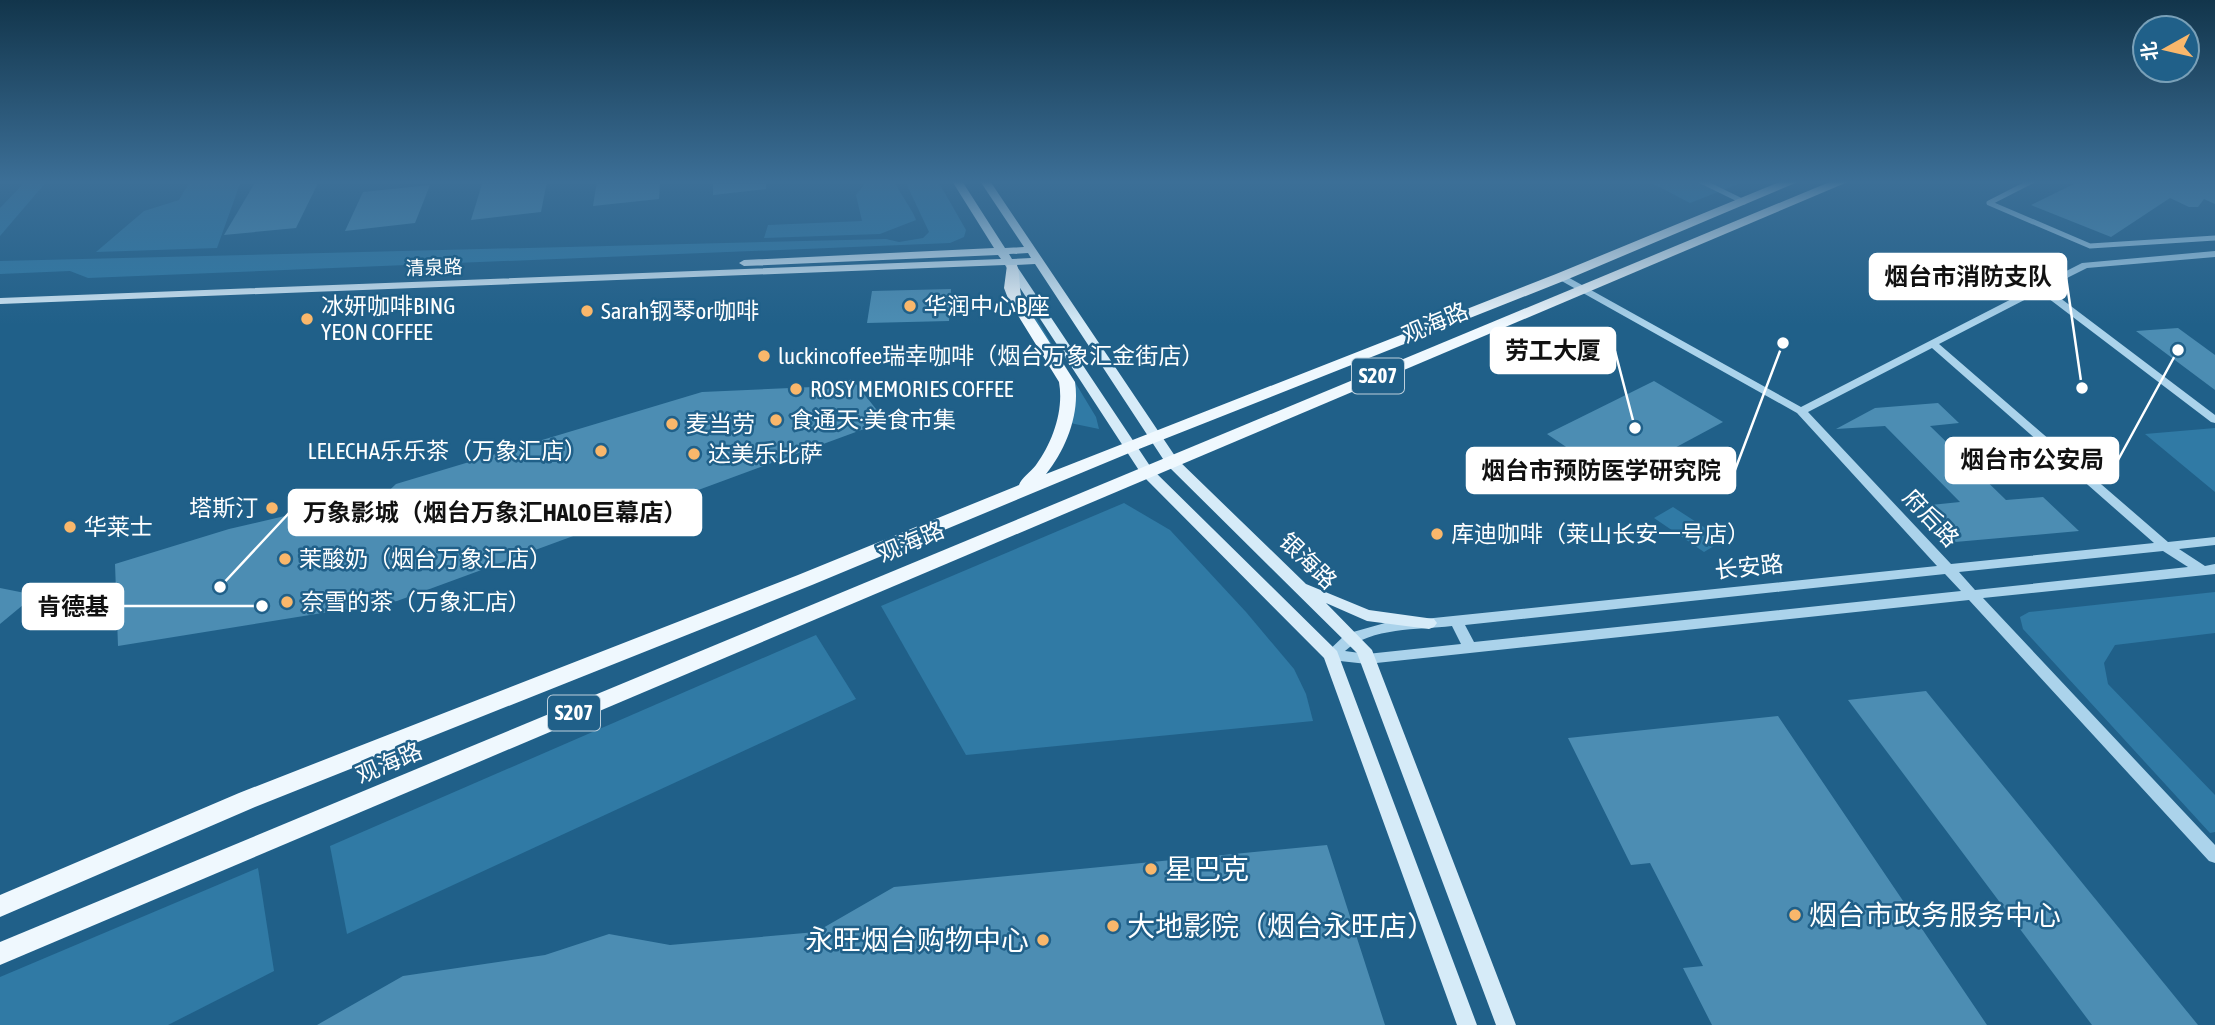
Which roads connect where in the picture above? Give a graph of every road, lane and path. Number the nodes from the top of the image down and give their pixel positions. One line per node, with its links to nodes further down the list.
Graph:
1 (987, 229): 9 (main road)
2 (1016, 229): 8 (main road, 银海路)
3 (1679, 229): 10 (main road, 观海路 / S207)
4 (1730, 229): 12 (main road, 观海路 / S207)
5 (2051, 229): 6 (street)
6 (2215, 238)
7 (2215, 254): 11 (street)
8 (1033, 255): 9 (main road, 清泉路); 18 (main road, 银海路)
9 (1007, 261): 13 (main road, 清泉路); 14 (main road, 清泉路); 19 (main road); 22 (main road)
10 (1561, 277): 12 (street, 府后路); 18 (main road, 观海路 / S207)
11 (2042, 289): 15 (street); 17 (street)
12 (1584, 290): 16 (street, 府后路); 20 (main road, 观海路 / S207)
13 (0, 292)
14 (0, 303)
15 (1932, 343): 16 (street); 24 (street)
16 (1801, 411): 25 (street, 府后路)
17 (2215, 420)
18 (1155, 439): 19 (main road, 观海路 / S207); 20 (main road, 银海路)
19 (1128, 447): 21 (main road); 22 (main road, 观海路 / S207)
20 (1172, 462): 21 (main road, 观海路 / S207); 27 (main road, 银海路)
21 (1147, 472): 33 (main road); 37 (main road, 观海路 / S207)
22 (1003, 500): 36 (main road, 观海路 / S207)
23 (2215, 541): 24 (street, 长安路)
24 (2165, 546): 25 (street, 长安路); 26 (street)
25 (1947, 569): 28 (street, 府后路); 29 (street, 长安路)
26 (2209, 570): 28 (street)
27 (1297, 585): 30 (main road); 31 (main road, 银海路)
28 (1971, 596): 32 (street); 35 (street, 府后路)
29 (1456, 620): 30 (street, 长安路); 32 (street)
30 (1429, 623): 31 (street, 长安路)
31 (1351, 638): 33 (street, 长安路); 34 (main road, 银海路)
32 (1470, 648): 34 (street)
33 (1331, 655): 34 (street); 38 (main road)
34 (1367, 659): 39 (main road, 银海路)
35 (2215, 856)
36 (2, 905)
37 (0, 954)
38 (1467, 1025)
39 (1506, 1025)

